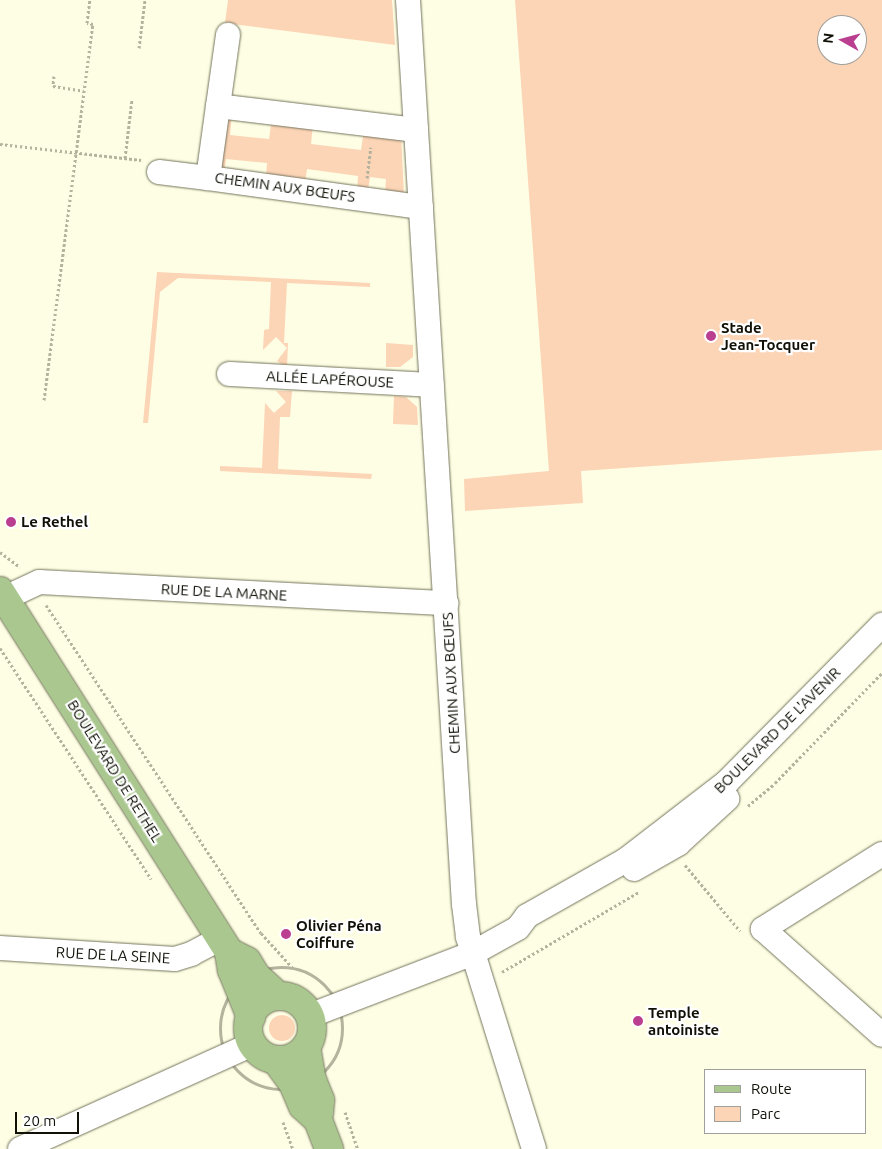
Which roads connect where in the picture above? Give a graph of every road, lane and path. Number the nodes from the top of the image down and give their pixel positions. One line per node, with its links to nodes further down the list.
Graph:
1 (90, 0): 7 (path)
2 (145, 0): 5 (path)
3 (408, 0): 11 (street, CHEMIN AUX BŒUFS)
4 (228, 36): 9 (street, CHEMIN AUX BŒUFS)
5 (139, 48)
6 (54, 76): 7 (path)
7 (84, 91): 13 (path)
8 (132, 99): 14 (path)
9 (218, 106): 10 (street); 16 (street, CHEMIN AUX BŒUFS)
10 (374, 124): 11 (street); 17 (path)
11 (416, 130): 18 (street, CHEMIN AUX BŒUFS)
12 (0, 144): 13 (path)
13 (76, 152): 14 (path); 21 (path)
14 (125, 158): 15 (path)
15 (159, 172): 16 (street)
16 (208, 178): 17 (street, CHEMIN AUX BŒUFS)
17 (364, 199): 18 (street, CHEMIN AUX BŒUFS)
18 (421, 207): 20 (street, CHEMIN AUX BŒUFS)
19 (229, 374): 20 (street, ALLÉE LAPÉROUSE)
20 (432, 385): 26 (street, CHEMIN AUX BŒUFS)
21 (44, 400)
22 (0, 552): 23 (path)
23 (27, 573)
24 (3, 595): 26 (street, RUE DE LA MARNE); 35 (main road, BOULEVARD DE RETHEL)
25 (43, 601): 39 (path)
26 (446, 603): 37 (street, CHEMIN AUX BŒUFS)
27 (882, 625): 33 (street, BOULEVARD DE L'AVENIR)
28 (882, 641): 33 (street, BOULEVARD DE L'AVENIR)
29 (0, 648): 32 (path)
30 (882, 854): 34 (street)
31 (681, 861): 34 (path)
32 (155, 885)
33 (518, 928): 37 (street, BOULEVARD DE L'AVENIR)
34 (764, 929): 45 (street)
35 (225, 945): 36 (street, RUE DE LA SEINE); 41 (main road, BOULEVARD DE RETHEL); 44 (main road, BOULEVARD DE RETHEL)
36 (0, 948)
37 (473, 953): 42 (street, BOULEVARD DE L'AVENIR); 55 (street, CHEMIN AUX BŒUFS)
38 (259, 968): 39 (path)
39 (293, 968): 40 (path)
40 (333, 995)
41 (278, 996): 42 (main road); 44 (main road)
42 (309, 1016): 47 (main road)
43 (343, 1016): 50 (path)
44 (251, 1017): 46 (main road)
45 (882, 1036)
46 (253, 1044): 48 (main road); 53 (street)
47 (306, 1047): 48 (main road); 52 (main road)
48 (276, 1060): 52 (main road)
49 (233, 1065): 51 (path)
50 (317, 1077)
51 (289, 1088)
52 (318, 1120): 54 (main road)
53 (20, 1149)
54 (329, 1149)
55 (534, 1149)

